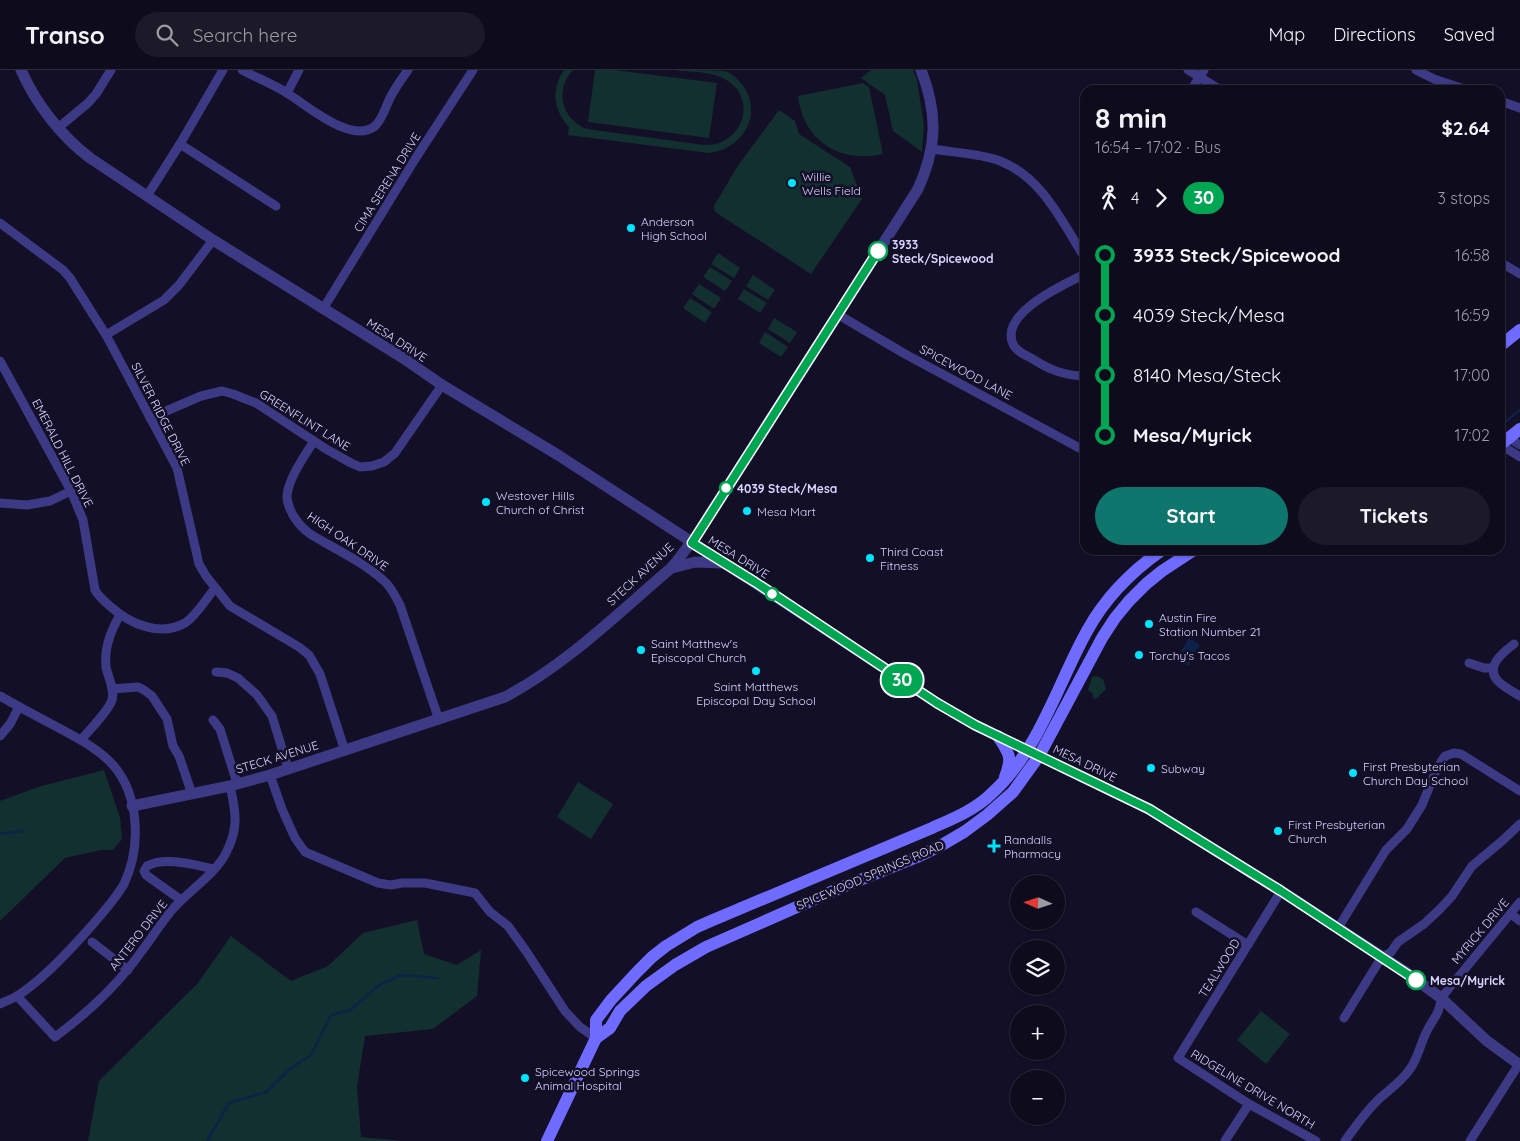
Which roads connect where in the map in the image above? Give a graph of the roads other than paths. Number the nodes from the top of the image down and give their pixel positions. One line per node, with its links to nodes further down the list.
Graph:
1 (22, 70): 18 (street, MESA DRIVE)
2 (112, 70): 18 (street)
3 (223, 70): 19 (street)
4 (242, 70): 15 (street)
5 (299, 70): 15 (street)
6 (408, 70): 15 (street)
7 (473, 70): 29 (street, CIMA SERENA DRIVE)
8 (921, 70): 20 (street, STECK AVENUE)
9 (1188, 70): 11 (street)
10 (1416, 70): 14 (street)
11 (1201, 73): 12 (street); 13 (street)
12 (1194, 85)
13 (1215, 85)
14 (1452, 85)
15 (287, 93)
16 (1505, 103): 17 (street)
17 (1520, 108)
18 (58, 128): 21 (street, MESA DRIVE)
19 (180, 144): 21 (street); 22 (street)
20 (932, 149): 25 (street); 30 (street, STECK AVENUE)
21 (147, 196): 24 (street, MESA DRIVE)
22 (276, 206)
23 (0, 223): 32 (street, SILVER RIDGE DRIVE)
24 (213, 240): 29 (street, MESA DRIVE); 32 (street)
25 (1080, 250)
26 (1505, 265): 27 (street)
27 (1520, 274)
28 (1080, 277): 35 (street)
29 (323, 309): 36 (street, MESA DRIVE)
30 (837, 314): 41 (street, SPICEWOOD LANE); 45 (street, STECK AVENUE)
31 (1520, 330): 33 (main road)
32 (106, 335): 37 (street, SILVER RIDGE DRIVE)
33 (1505, 342)
34 (0, 361): 43 (street, EMERALD HILL DRIVE)
35 (1080, 376)
36 (442, 385): 39 (street, GREENFLINT LANE); 45 (street, MESA DRIVE)
37 (150, 418): 39 (street, GREENFLINT LANE); 52 (street, SILVER RIDGE DRIVE)
38 (1520, 429): 40 (main road)
39 (314, 441): 63 (street, HIGH OAK DRIVE)
40 (1508, 443): 42 (street)
41 (1080, 447)
42 (1520, 457)
43 (71, 491): 44 (street); 53 (street, EMERALD HILL DRIVE)
44 (0, 503)
45 (692, 543): 49 (street, MESA DRIVE); 50 (street, STECK AVENUE)
46 (1156, 555): 67 (main road, SPICEWOOD SPRINGS ROAD)
47 (1172, 555): 51 (main road)
48 (1186, 555): 51 (main road, SPICEWOOD SPRINGS ROAD)
49 (724, 563): 50 (street); 65 (street, MESA DRIVE)
50 (670, 568): 63 (street, STECK AVENUE)
51 (1146, 584): 69 (main road, SPICEWOOD SPRINGS ROAD)
52 (215, 588): 53 (street, EMERALD HILL DRIVE); 68 (street, SILVER RIDGE DRIVE)
53 (120, 615): 58 (street)
54 (1514, 644): 56 (street)
55 (1469, 663): 56 (street)
56 (1493, 668): 60 (street)
57 (216, 672): 70 (street)
58 (112, 689): 66 (street); 75 (street)
59 (0, 696): 61 (street)
60 (1520, 696)
61 (19, 707): 64 (street); 66 (street)
62 (213, 720): 73 (street, ANTERO DRIVE)
63 (439, 720): 68 (street, STECK AVENUE)
64 (0, 736)
65 (998, 736): 67 (street, MESA DRIVE); 72 (main road)
66 (81, 740): 76 (street)
67 (1027, 750): 69 (street, MESA DRIVE); 72 (main road, SPICEWOOD SPRINGS ROAD)
68 (345, 751): 70 (street, STECK AVENUE)
69 (1039, 756): 79 (main road, SPICEWOOD SPRINGS ROAD); 81 (street, MESA DRIVE)
70 (288, 768): 71 (street, STECK AVENUE)
71 (270, 775): 73 (street, STECK AVENUE); 98 (street)
72 (1003, 783): 78 (main road, SPICEWOOD SPRINGS ROAD)
73 (233, 785): 75 (street, STECK AVENUE); 80 (street, ANTERO DRIVE)
74 (1520, 791): 88 (street)
75 (192, 794): 76 (street, STECK AVENUE)
76 (132, 806): 94 (street)
77 (1520, 824): 92 (street)
78 (905, 840): 79 (main road); 87 (main road, SPICEWOOD SPRINGS ROAD)
79 (894, 866): 91 (main road, SPICEWOOD SPRINGS ROAD)
80 (214, 869): 82 (street, ANTERO DRIVE); 82 (street)
81 (1281, 891): 88 (street, MESA DRIVE); 90 (street, TEALWOOD)
82 (181, 900): 93 (street, ANTERO DRIVE)
83 (1520, 902): 85 (street, MYRICK DRIVE)
84 (1196, 912): 90 (street)
85 (1511, 914): 86 (street); 95 (street, MYRICK DRIVE)
86 (1520, 921)
87 (697, 927): 91 (main road); 98 (main road, SPICEWOOD SPRINGS ROAD)
88 (1338, 928): 92 (street, MESA DRIVE)
89 (92, 942): 93 (street)
90 (1248, 945): 99 (street, TEALWOOD)
91 (696, 952): 98 (main road, SPICEWOOD SPRINGS ROAD)
92 (1383, 957): 95 (street, MESA DRIVE); 97 (street)
93 (128, 970): 94 (street, ANTERO DRIVE)
94 (17, 996): 96 (street)
95 (1440, 998): 100 (street, MESA DRIVE); 105 (street)
96 (0, 1004)
97 (1344, 1018)
98 (596, 1038): 102 (main road, SPICEWOOD SPRINGS ROAD)
99 (1178, 1058): 101 (street, RIDGELINE DRIVE NORTH)
100 (1520, 1065): 106 (street)
101 (1249, 1104): 103 (street); 104 (street, RIDGELINE DRIVE NORTH)
102 (548, 1141)
103 (1225, 1141)
104 (1316, 1141)
105 (1345, 1141)
106 (1470, 1141)

